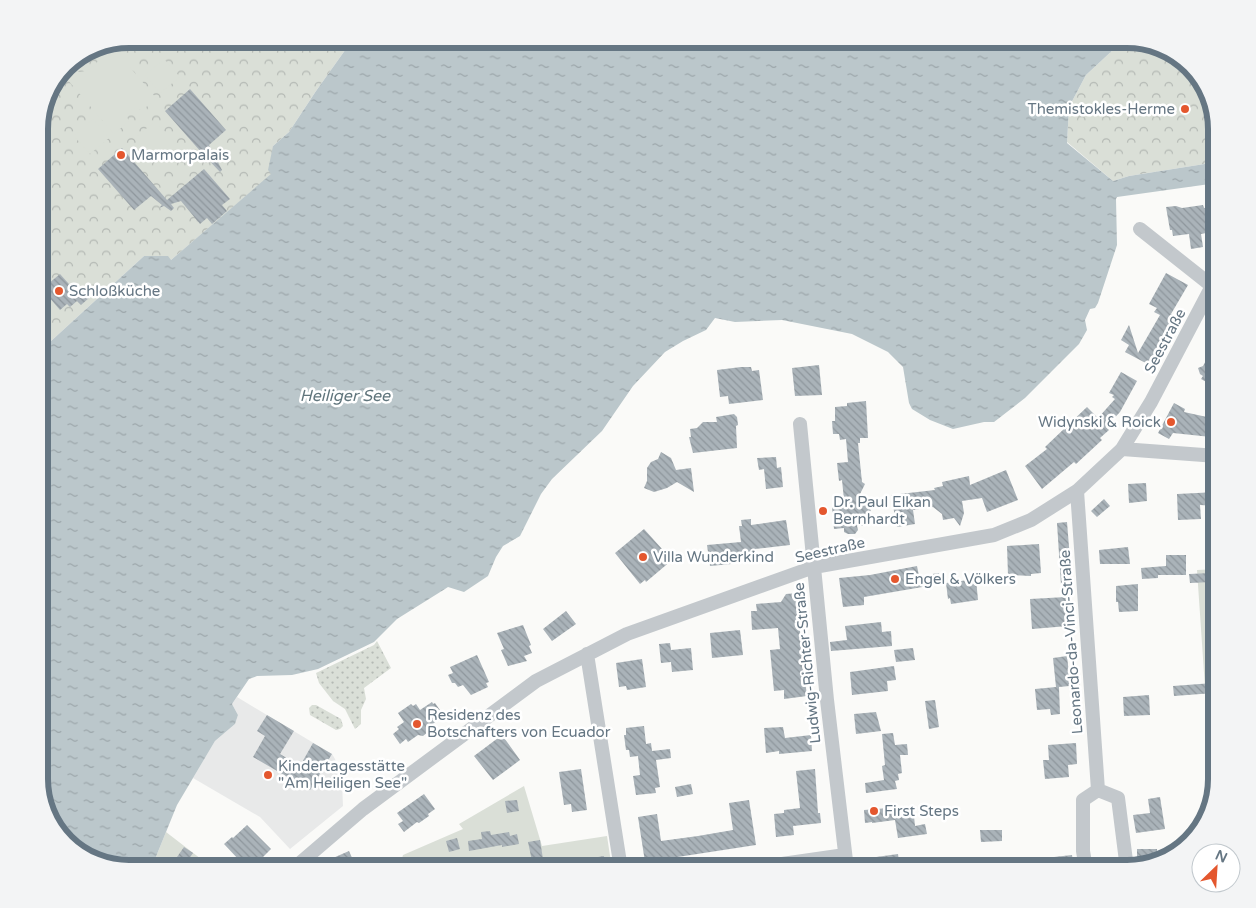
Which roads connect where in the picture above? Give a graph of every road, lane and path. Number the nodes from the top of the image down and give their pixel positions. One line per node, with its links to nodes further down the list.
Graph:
1 (1140, 229): 2 (street, Seestraße)
2 (1208, 280)
3 (1208, 298): 5 (street, Seestraße)
4 (800, 424): 8 (street, Ludwig-Richter-Straße)
5 (1122, 449): 6 (street); 7 (street, Seestraße)
6 (1208, 455)
7 (1077, 491): 8 (street, Seestraße); 10 (street, Leonardo-da-Vinci-Straße)
8 (814, 567): 9 (street, Seestraße); 11 (street, Ludwig-Richter-Straße)
9 (587, 654): 12 (street, Seestraße); 13 (street)
10 (1098, 790): 16 (street); 17 (street)
11 (845, 854): 14 (street); 15 (street, Ludwig-Richter-Straße)
12 (304, 860)
13 (620, 860)
14 (806, 860)
15 (845, 860)
16 (1084, 860)
17 (1125, 860)

